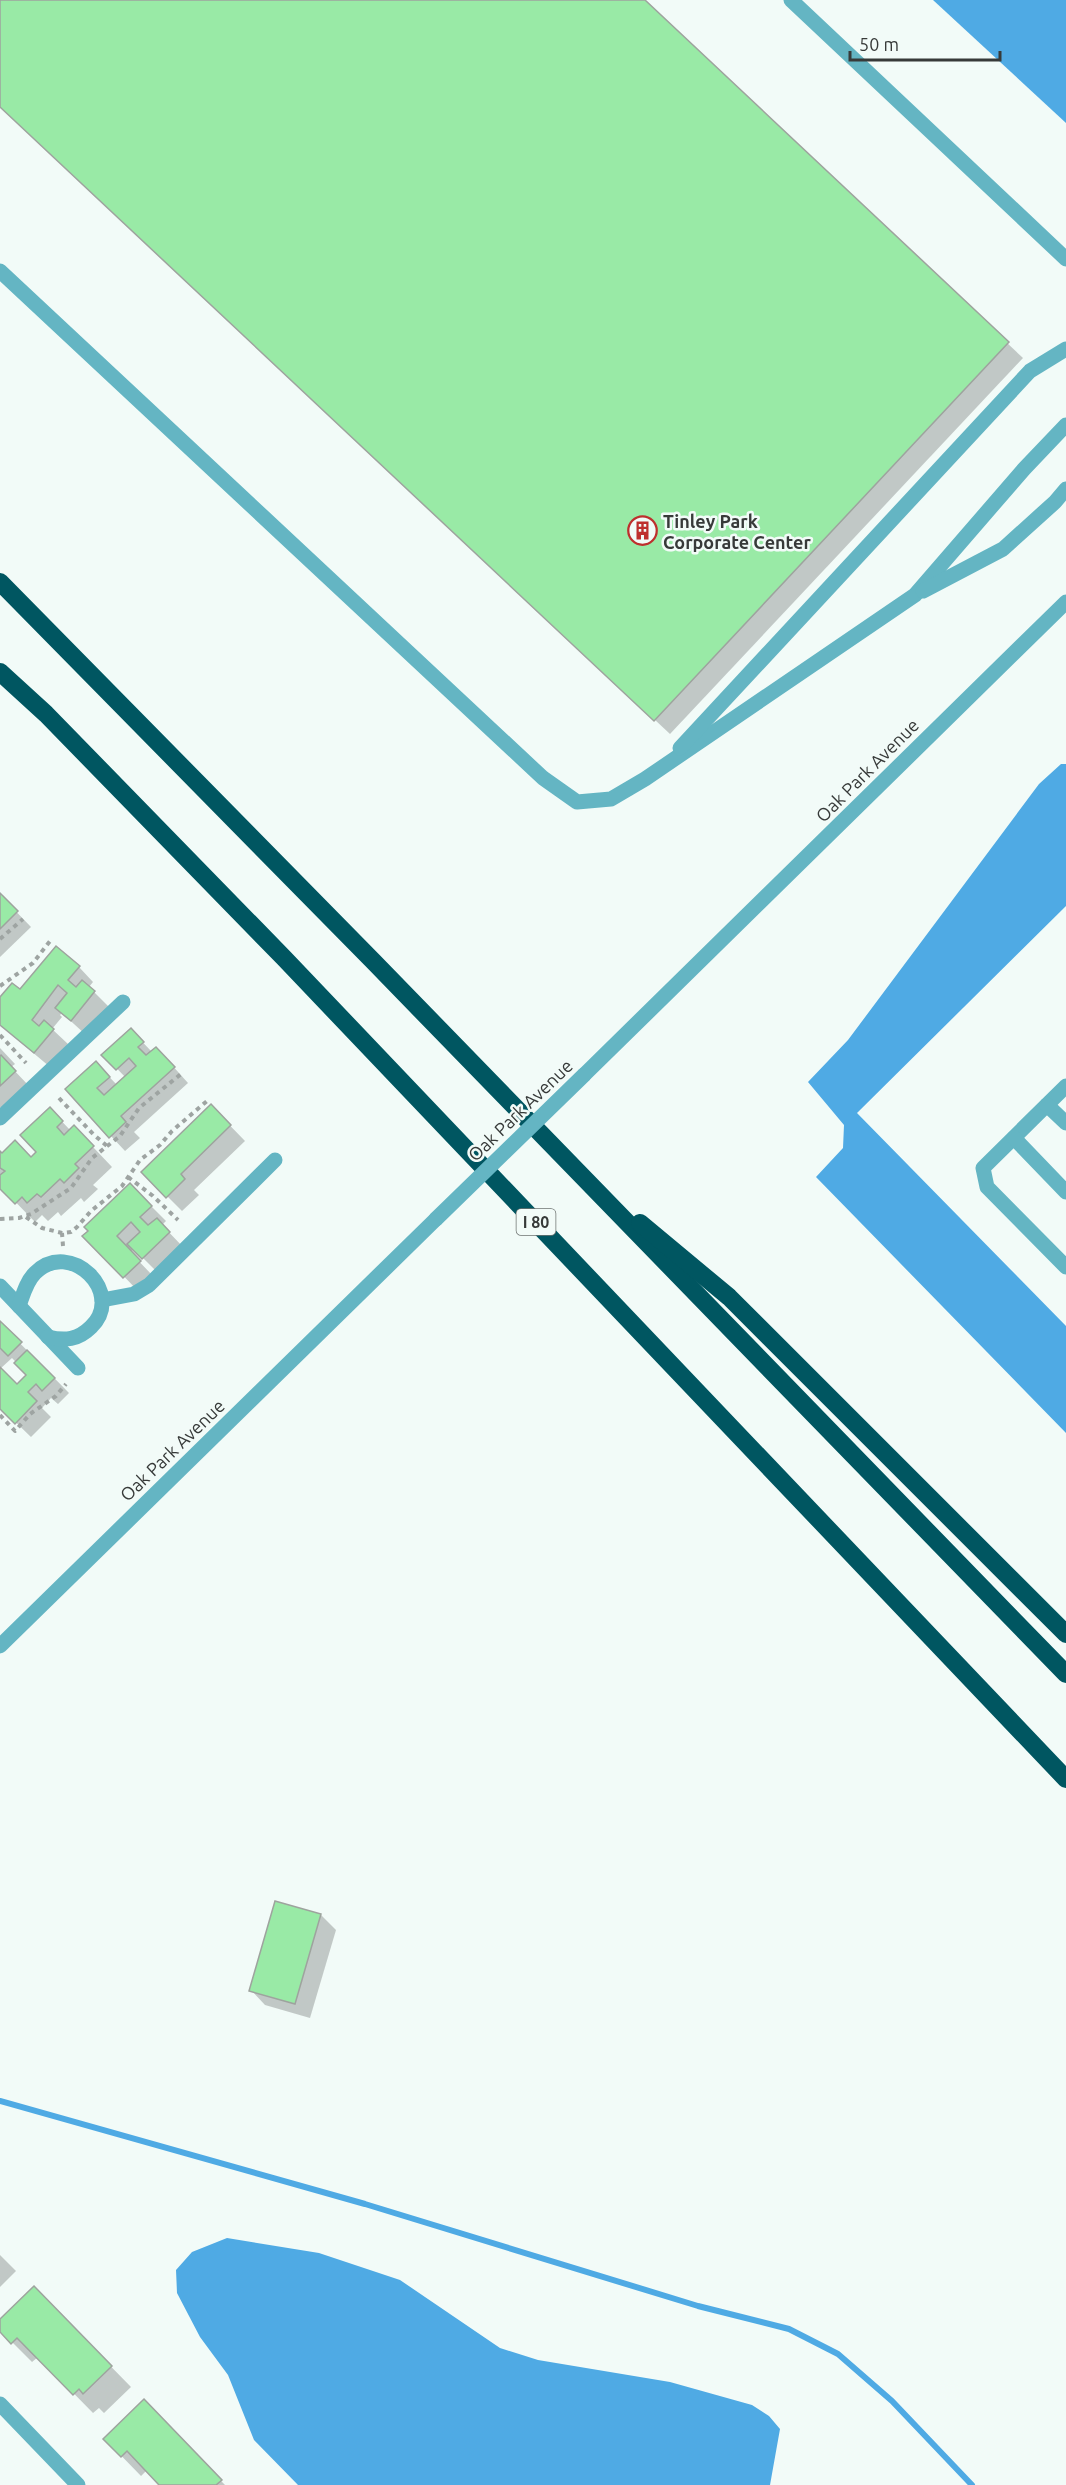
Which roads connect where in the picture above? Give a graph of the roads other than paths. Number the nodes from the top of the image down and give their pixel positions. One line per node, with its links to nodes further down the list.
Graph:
1 (791, 0): 2 (street)
2 (1066, 259)
3 (0, 271): 11 (street)
4 (1066, 349): 11 (street)
5 (1066, 425): 8 (street)
6 (1066, 489): 8 (street)
7 (0, 582): 18 (highway)
8 (915, 595): 11 (street)
9 (1066, 602): 28 (street, Oak Park Avenue, bridge)
10 (0, 672): 30 (highway, I 80)
11 (662, 768)
12 (123, 1002): 15 (street)
13 (1066, 1086): 14 (street)
14 (1047, 1105): 16 (street); 17 (street)
15 (0, 1118)
16 (1066, 1123)
17 (1014, 1138): 20 (street); 21 (street)
18 (562, 1157): 27 (highway); 29 (highway)
19 (275, 1160): 23 (street)
20 (1066, 1192)
21 (1066, 1267)
22 (0, 1286): 24 (street)
23 (102, 1300): 24 (street); 25 (street)
24 (19, 1306): 25 (street)
25 (48, 1337): 26 (street)
26 (78, 1368)
27 (1066, 1634)
28 (0, 1646)
29 (1066, 1674)
30 (1066, 1779)
31 (0, 2404): 32 (street)
32 (78, 2485)

